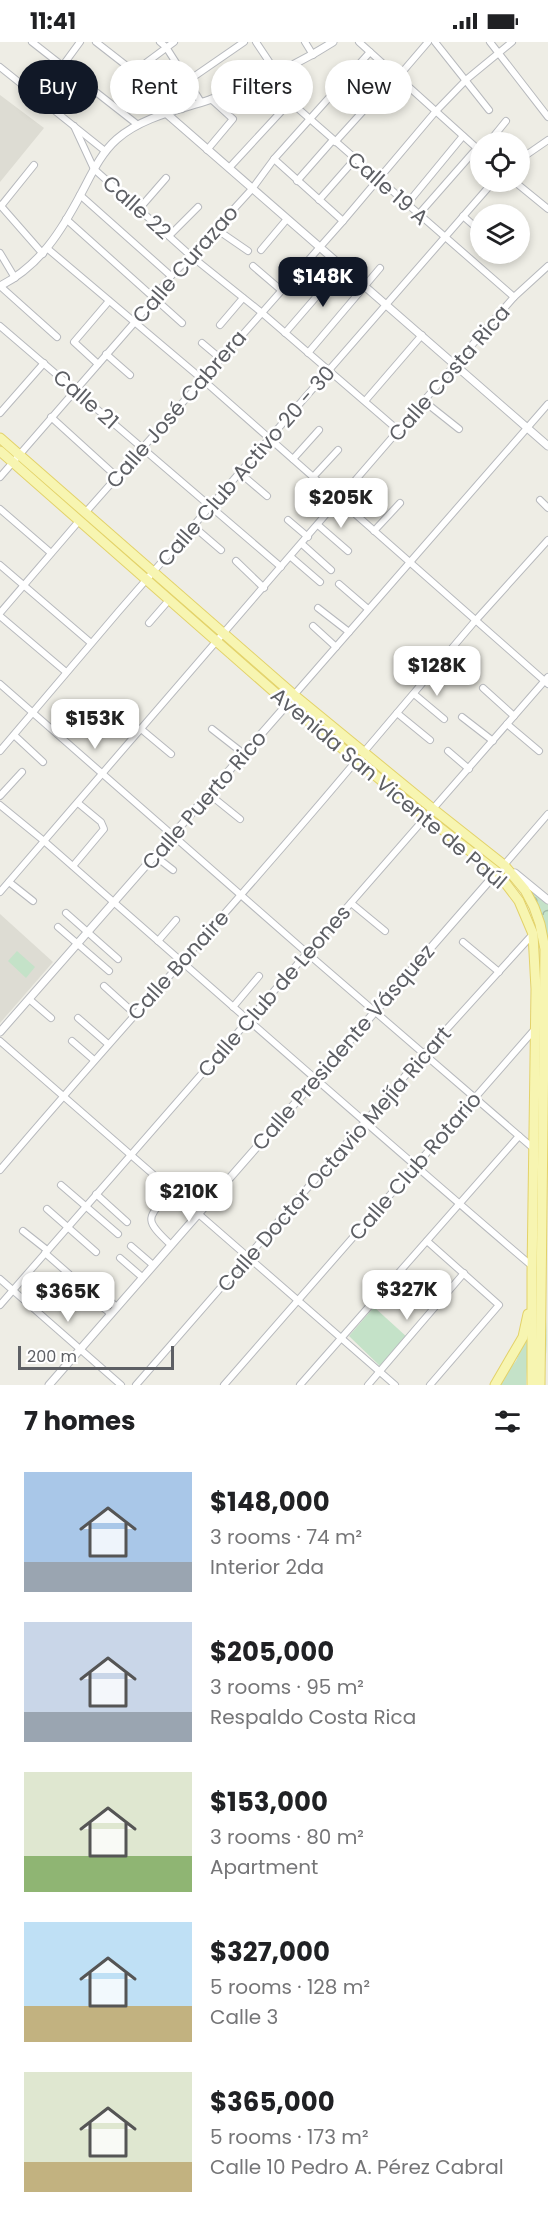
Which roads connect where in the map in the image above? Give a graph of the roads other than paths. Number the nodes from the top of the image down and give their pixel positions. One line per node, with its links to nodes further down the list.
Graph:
1 (32, 42): 19 (street)
2 (80, 42): 20 (street)
3 (96, 42): 21 (street)
4 (160, 42): 15 (street)
5 (174, 42): 15 (street)
6 (244, 42): 30 (street)
7 (256, 42): 24 (street)
8 (305, 42): 18 (street)
9 (333, 42): 18 (street)
10 (359, 42): 16 (street)
11 (428, 42): 28 (street)
12 (435, 42): 31 (street)
13 (490, 42): 17 (street)
14 (512, 42): 17 (street, Calle José Cabrera)
15 (166, 47): 22 (street); 23 (street)
16 (370, 52): 26 (street, Calle Curazao); 27 (street)
17 (499, 52): 31 (street, Calle José Cabrera); 47 (street)
18 (314, 55): 25 (street)
19 (55, 60)
20 (67, 60)
21 (120, 60)
22 (149, 60)
23 (175, 60)
24 (268, 60)
25 (303, 60)
26 (363, 60)
27 (379, 60)
28 (412, 61)
29 (0, 67): 32 (street)
30 (199, 74)
31 (466, 79): 39 (street); 40 (street, Calle José Cabrera)
32 (18, 81)
33 (412, 90): 40 (street)
34 (98, 94): 50 (street)
35 (199, 98): 37 (street)
36 (211, 99): 37 (street)
37 (201, 102)
38 (325, 102): 48 (street, Calle Curazao)
39 (489, 110)
40 (436, 111): 53 (street); 67 (street, Calle José Cabrera)
41 (59, 114): 51 (street)
42 (168, 114): 50 (street); 57 (street)
43 (228, 114): 57 (street)
44 (279, 114): 64 (street)
45 (304, 114): 48 (street, Calle 19 A)
46 (360, 114): 55 (street)
47 (548, 117)
48 (310, 119): 55 (street, Calle 19 A); 61 (street, Calle Curazao)
49 (506, 121): 52 (street)
50 (138, 125): 58 (street)
51 (74, 126): 58 (street); 65 (street)
52 (497, 132)
53 (463, 136): 56 (street); 74 (street)
54 (548, 140): 59 (street)
55 (334, 141): 62 (street, Calle 19 A); 68 (street)
56 (470, 142)
57 (207, 150): 64 (street)
58 (105, 151): 65 (street)
59 (530, 152)
60 (470, 158): 79 (street)
61 (274, 159): 68 (street); 69 (street, Calle Curazao)
62 (355, 159): 67 (street, Calle 19 A); 73 (street)
63 (34, 165): 75 (street)
64 (229, 168): 69 (street)
65 (94, 169): 72 (street); 77 (street, Calle 22)
66 (166, 178): 77 (street)
67 (378, 178): 74 (street, Calle 19 A); 83 (street, Calle José Cabrera)
68 (297, 181): 73 (street)
69 (252, 189): 82 (street); 85 (street, Calle Curazao)
70 (484, 192): 80 (street, Calle Club Activo 20 - 30)
71 (527, 192): 78 (street)
72 (80, 195): 81 (street); 98 (street)
73 (319, 200): 83 (street)
74 (407, 204): 79 (street, Calle 19 A)
75 (0, 206): 90 (street)
76 (198, 207): 86 (street)
77 (138, 209): 86 (street, Calle 22)
78 (548, 209)
79 (418, 214): 87 (street, Calle 19 A)
80 (463, 216): 84 (street); 87 (street, Calle Club Activo 20 - 30)
81 (66, 219): 90 (street); 103 (street)
82 (287, 219): 88 (street); 89 (street)
83 (343, 221): 88 (street, Calle José Cabrera)
84 (470, 222)
85 (216, 229): 91 (street); 93 (street, Calle Curazao)
86 (169, 236): 93 (street, Calle 22)
87 (444, 236): 104 (street, Calle 19 A); 107 (street, Calle Club Activo 20 - 30)
88 (319, 248): 96 (street); 102 (street, Calle José Cabrera)
89 (261, 250)
90 (45, 251): 99 (street); 106 (street)
91 (248, 251)
92 (0, 253): 99 (street)
93 (191, 256): 98 (street, Calle Curazao); 105 (street, Calle 22)
94 (253, 266): 102 (street)
95 (548, 266): 104 (street, Calle Costa Rica)
96 (342, 267): 101 (street); 113 (street)
97 (380, 268): 101 (street)
98 (171, 276): 103 (street, Calle Curazao)
99 (15, 278): 100 (street)
100 (0, 286): 115 (street)
101 (365, 286): 107 (street); 117 (street)
102 (281, 290): 108 (street, Calle José Cabrera)
103 (153, 297): 109 (street, Calle Curazao); 110 (street)
104 (514, 297): 122 (street, Calle Costa Rica)
105 (243, 298): 108 (street, Calle 22); 111 (street)
106 (109, 301): 109 (street); 121 (street)
107 (386, 304): 114 (street); 123 (street, Calle Club Activo 20 - 30)
108 (261, 312): 113 (street, Calle 22); 119 (street, Calle José Cabrera)
109 (134, 323): 118 (street, Calle Curazao); 125 (street)
110 (182, 323)
111 (220, 325)
112 (0, 326): 120 (street, Calle 21)
113 (285, 333): 117 (street, Calle 22)
114 (422, 335): 122 (street); 127 (street)
115 (57, 337)
116 (202, 343): 119 (street)
117 (308, 353): 123 (street, Calle 22)
118 (106, 354): 121 (street, Calle Curazao); 124 (street)
119 (220, 359): 125 (street, Calle José Cabrera)
120 (44, 363): 126 (street, Calle 21); 130 (street)
121 (98, 364): 126 (street, Calle Curazao)
122 (456, 365): 128 (street, Calle Costa Rica); 132 (street)
123 (329, 370): 127 (street, Calle 22); 137 (street, Calle Club Activo 20 - 30)
124 (130, 375)
125 (202, 379): 137 (street); 139 (street, Calle José Cabrera)
126 (75, 389): 131 (street, Calle Curazao); 139 (street, Calle 21)
127 (364, 401): 135 (street, Calle 22)
128 (425, 402): 133 (street); 135 (street, Calle Costa Rica)
129 (548, 404): 132 (street, Calle Puerto Rico)
130 (0, 413)
131 (51, 417): 142 (street, Calle Curazao); 147 (street)
132 (528, 428): 138 (street); 171 (street, Calle Puerto Rico)
133 (459, 429)
134 (319, 430): 143 (street)
135 (399, 431): 150 (street, Calle Costa Rica)
136 (0, 438): 142 (main road, Avenida San Vicente de Paúl)
137 (269, 439): 143 (street); 145 (street, Calle Club Activo 20 - 30)
138 (548, 446)
139 (142, 448): 147 (street, Calle José Cabrera); 153 (street, Calle 21)
140 (338, 450): 148 (street)
141 (0, 451): 144 (main road, Avenida San Vicente de Paúl)
142 (19, 454): 144 (street, Calle Curazao); 156 (main road, Avenida San Vicente de Paúl)
143 (293, 459): 148 (street)
144 (12, 462): 146 (street, Calle Curazao); 156 (main road, Avenida San Vicente de Paúl)
145 (240, 473): 149 (street); 153 (street, Calle Club Activo 20 - 30)
146 (0, 477)
147 (117, 477): 156 (street, Calle José Cabrera)
148 (314, 477): 150 (street)
149 (267, 496)
150 (339, 500): 158 (street, Calle Costa Rica); 160 (street)
151 (540, 500): 154 (street)
152 (400, 502): 160 (street)
153 (211, 507): 159 (street, Calle Club Activo 20 - 30); 173 (street, Calle 21)
154 (548, 507)
155 (0, 509): 168 (street)
156 (82, 517): 168 (street, Calle José Cabrera); 175 (main road, Avenida San Vicente de Paúl); 176 (main road, Avenida San Vicente de Paúl)
157 (288, 519): 161 (street)
158 (318, 525): 161 (street, Calle Costa Rica); 166 (street)
159 (193, 526): 165 (street); 175 (street, Calle Club Activo 20 - 30)
160 (374, 531): 171 (street)
161 (308, 537): 163 (street, Calle Costa Rica)
162 (548, 540): 164 (street)
163 (302, 544): 169 (street, Calle Costa Rica); 174 (street)
164 (541, 547): 167 (street); 185 (street)
165 (222, 550)
166 (348, 551)
167 (548, 552)
168 (51, 553): 179 (street, Calle José Cabrera)
169 (291, 557): 173 (street, Calle Costa Rica); 177 (street)
170 (236, 561): 180 (street)
171 (409, 561): 183 (street, Calle Puerto Rico); 185 (street)
172 (0, 565): 179 (street)
173 (282, 567): 180 (street, Calle Costa Rica)
174 (331, 570)
175 (153, 572): 176 (street, Calle Club Activo 20 - 30); 189 (main road, Avenida San Vicente de Paúl)
176 (146, 580): 181 (main road, Avenida San Vicente de Paúl); 191 (street, Calle Club Activo 20 - 30)
177 (320, 582)
178 (339, 584): 183 (street)
179 (24, 585): 184 (street, Calle José Cabrera); 191 (street)
180 (264, 588): 189 (street, Calle Costa Rica)
181 (169, 600): 186 (street); 190 (main road, Avenida San Vicente de Paúl)
182 (318, 608): 188 (street)
183 (368, 609): 188 (street, Calle Puerto Rico)
184 (0, 614): 193 (street)
185 (475, 621): 194 (street); 197 (street)
186 (149, 623)
187 (313, 626): 192 (street)
188 (349, 632): 192 (street, Calle Puerto Rico)
189 (224, 634): 190 (street, Calle Costa Rica); 198 (main road, Avenida San Vicente de Paúl)
190 (216, 642): 199 (main road, Avenida San Vicente de Paúl); 206 (street, Calle Costa Rica)
191 (91, 643): 193 (street, Calle Club Activo 20 - 30)
192 (336, 647): 198 (street, Calle Puerto Rico)
193 (66, 672): 200 (street, Calle Club Activo 20 - 30)
194 (547, 681): 202 (street, Calle Club de Leones)
195 (0, 684): 200 (street)
196 (483, 688): 202 (street)
197 (414, 694): 201 (street); 204 (street)
198 (294, 695): 199 (street, Calle Puerto Rico); 214 (main road, Avenida San Vicente de Paúl)
199 (288, 704): 216 (street, Calle Puerto Rico); 217 (main road, Avenida San Vicente de Paúl)
200 (33, 712): 208 (street, Calle Club Activo 20 - 30); 221 (street)
201 (397, 713): 209 (street); 214 (street)
202 (514, 716): 205 (street, Calle Club de Leones)
203 (462, 717): 210 (street)
204 (444, 719)
205 (507, 724): 210 (street, Calle Club de Leones); 213 (street)
206 (141, 729): 215 (street); 221 (street, Calle Costa Rica)
207 (212, 729): 216 (street)
208 (14, 735): 211 (street, Calle Club Activo 20 - 30); 218 (street)
209 (430, 740)
210 (493, 741): 219 (street, Calle Club de Leones)
211 (0, 751)
212 (448, 751): 219 (street)
213 (540, 751)
214 (363, 753): 226 (main road, Avenida San Vicente de Paúl)
215 (171, 754)
216 (244, 754): 222 (street, Calle Puerto Rico)
217 (356, 761): 228 (main road, Avenida San Vicente de Paúl); 239 (street, Calle Bonaire)
218 (44, 762)
219 (469, 769): 226 (street, Calle Club de Leones)
220 (22, 772): 223 (street)
221 (103, 773): 224 (street, Calle Costa Rica); 230 (street)
222 (209, 794): 229 (street); 230 (street, Calle Puerto Rico)
223 (0, 796)
224 (78, 803): 231 (street, Calle Costa Rica); 234 (street)
225 (0, 806): 231 (street)
226 (433, 809): 228 (street, Calle Club de Leones); 233 (main road, Avenida San Vicente de Paúl)
227 (548, 814): 233 (street)
228 (426, 818): 236 (main road, Avenida San Vicente de Paúl); 243 (street, Calle Club de Leones)
229 (240, 819)
230 (173, 836): 232 (street, Calle Puerto Rico); 239 (street)
231 (44, 841): 234 (street); 237 (street, Calle Costa Rica)
232 (155, 856): 235 (street); 242 (street, Calle Puerto Rico)
233 (504, 865): 240 (street, Avenida San Vicente de Paúl); 261 (main road, Avenida San Vicente de Paúl)
234 (73, 866): 242 (street)
235 (173, 870)
236 (497, 872): 249 (main road, Avenida San Vicente de Paúl); 263 (street, Calle Presidente Vásquez)
237 (9, 882): 238 (street, Calle Costa Rica); 241 (street)
238 (0, 892)
239 (241, 894): 253 (street); 255 (street, Calle Bonaire)
240 (548, 900)
241 (33, 901)
242 (114, 902): 248 (street, Calle Puerto Rico); 250 (street)
243 (351, 903): 247 (street); 253 (street, Calle Club de Leones)
244 (66, 913): 248 (street)
245 (176, 920): 250 (street)
246 (58, 927): 252 (street)
247 (385, 931)
248 (88, 932): 252 (street, Calle Puerto Rico); 254 (street)
249 (533, 934): 257 (street, Calle Doctor Octavio Mejía Ricart); 268 (main road, Avenida San Vicente de Paúl)
250 (158, 941): 255 (street)
251 (463, 942): 257 (street)
252 (77, 944): 256 (street); 260 (street, Calle Puerto Rico)
253 (307, 953): 263 (street); 267 (street, Calle Club de Leones)
254 (118, 959)
255 (181, 962): 262 (street); 264 (street, Calle Bonaire)
256 (109, 971)
257 (498, 972): 275 (street, Calle Doctor Octavio Mejía Ricart)
258 (259, 976): 262 (street)
259 (104, 986): 264 (street)
260 (29, 999): 265 (street); 269 (street, Calle Puerto Rico)
261 (546, 1001): 274 (main road, Avenida San Vicente de Paúl)
262 (233, 1007): 267 (street)
263 (374, 1012): 275 (street); 277 (street, Calle Presidente Vásquez)
264 (135, 1014): 273 (street, Calle Bonaire)
265 (51, 1018)
266 (78, 1018): 273 (street)
267 (249, 1021): 277 (street); 284 (street, Calle Club de Leones)
268 (536, 1029): 279 (street, Calle Club Rotario); 283 (main road, Avenida San Vicente de Paúl)
269 (0, 1032)
270 (548, 1037): 274 (main road)
271 (0, 1041): 278 (street)
272 (72, 1041): 276 (street)
273 (108, 1044): 276 (street, Calle Bonaire)
274 (544, 1047): 280 (main road, Avenida San Vicente de Paúl)
275 (424, 1053): 279 (street); 281 (street, Calle Doctor Octavio Mejía Ricart)
276 (94, 1060): 278 (street, Calle Bonaire)
277 (314, 1080): 281 (street); 293 (street, Calle Presidente Vásquez)
278 (63, 1096): 284 (street); 286 (street, Calle Bonaire)
279 (475, 1097): 282 (street); 285 (street, Calle Club Rotario)
280 (546, 1107): 298 (main road, Avenida San Vicente de Paúl)
281 (366, 1123): 285 (street); 305 (street, Calle Doctor Octavio Mejía Ricart)
282 (519, 1136): 283 (street); 290 (street)
283 (533, 1148): 307 (main road, Avenida San Vicente de Paúl)
284 (130, 1155): 288 (street); 289 (street, Calle Club de Leones)
285 (416, 1165): 290 (street); 315 (street, Calle Club Rotario)
286 (0, 1170)
287 (61, 1185): 291 (street)
288 (171, 1192): 293 (street); 300 (street)
289 (96, 1194): 291 (street, Calle Club de Leones); 294 (street)
290 (459, 1204): 299 (street); 307 (street)
291 (86, 1206): 295 (street, Calle Club de Leones); 297 (street)
292 (47, 1209): 295 (street)
293 (197, 1214): 300 (street, Calle Presidente Vásquez); 305 (street)
294 (127, 1221)
295 (68, 1227): 302 (street, Calle Club de Leones); 303 (street)
296 (23, 1231): 302 (street)
297 (118, 1234)
298 (545, 1239): 307 (main road, Avenida San Vicente de Paúl)
299 (427, 1241): 308 (street); 320 (street)
300 (170, 1244): 306 (street, Calle Presidente Vásquez)
301 (130, 1246): 306 (street)
302 (46, 1252): 309 (street); 313 (street, Calle Club de Leones)
303 (96, 1252)
304 (120, 1258): 310 (street)
305 (247, 1258): 315 (street); 326 (street, Calle Doctor Octavio Mejía Ricart)
306 (153, 1265): 310 (street, Calle Presidente Vásquez)
307 (535, 1270): 319 (main road); 332 (main road); 333 (main road, Avenida San Vicente de Paúl); 334 (main road, Avenida San Vicente de Paúl)
308 (464, 1273): 323 (street); 331 (street)
309 (69, 1274)
310 (142, 1277): 317 (street, Calle Presidente Vásquez)
311 (0, 1279): 313 (street)
312 (93, 1288): 317 (street)
313 (12, 1290): 316 (street, Calle Club de Leones); 321 (street)
314 (91, 1298): 318 (street)
315 (297, 1301): 320 (street); 327 (street, Calle Club Rotario)
316 (0, 1305)
317 (117, 1306): 318 (street, Calle Presidente Vásquez)
318 (111, 1314): 321 (street, Calle Presidente Vásquez)
319 (548, 1316)
320 (342, 1339): 323 (street); 328 (street)
321 (80, 1349): 324 (street, Calle Presidente Vásquez); 325 (street)
322 (548, 1363): 334 (main road)
323 (379, 1372): 329 (street); 330 (street)
324 (49, 1385)
325 (121, 1385)
326 (136, 1385)
327 (224, 1385)
328 (300, 1385)
329 (368, 1385)
330 (395, 1385)
331 (430, 1385)
332 (495, 1385)
333 (532, 1385)
334 (542, 1385)

